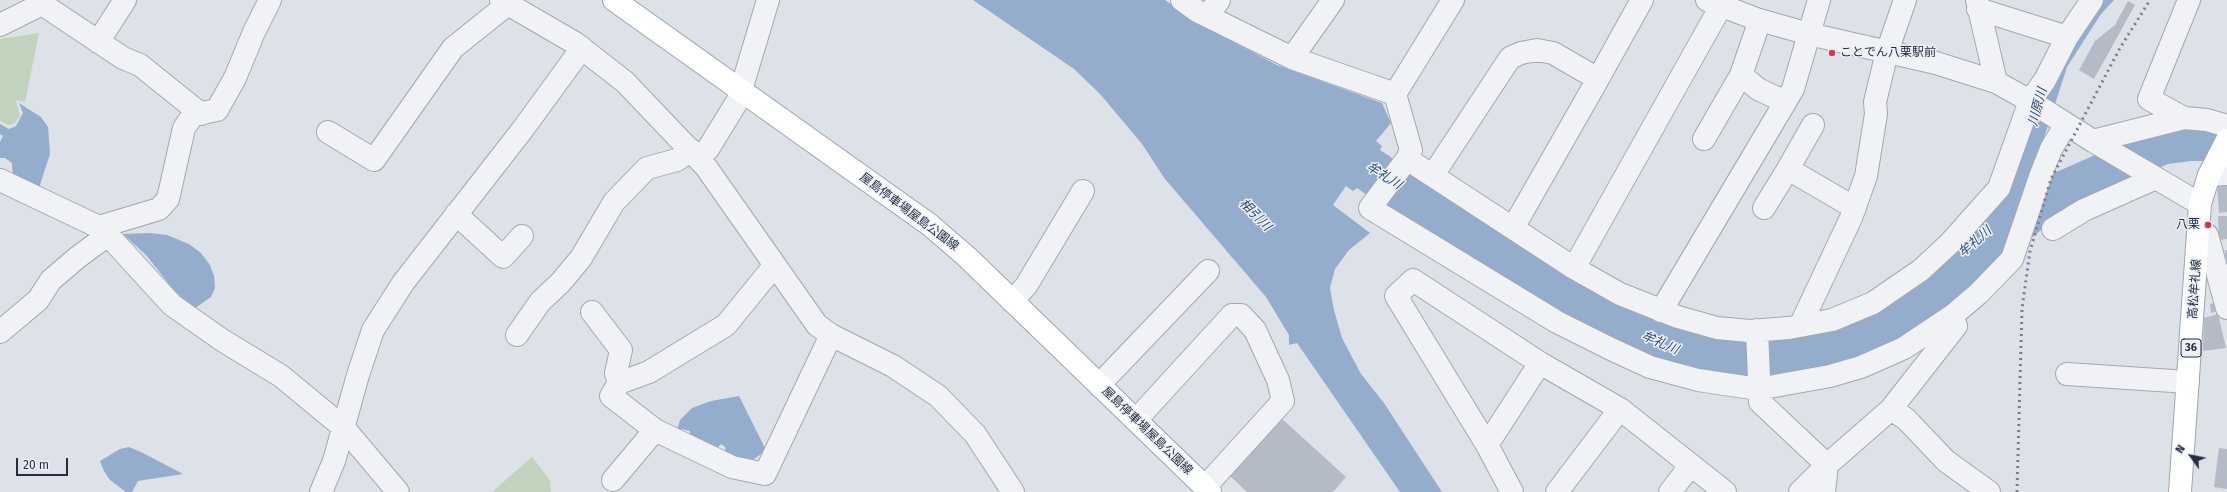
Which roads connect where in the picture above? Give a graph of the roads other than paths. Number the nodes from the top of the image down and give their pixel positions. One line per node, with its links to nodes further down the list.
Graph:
1 (125, 0): 22 (street)
2 (270, 0): 33 (street)
3 (614, 0): 29 (main road, 屋島停車場屋島公園線)
4 (768, 0): 29 (street)
5 (1182, 0): 17 (street)
6 (1333, 0): 25 (street)
7 (1452, 0): 30 (street)
8 (1642, 0): 27 (street)
9 (1819, 0): 20 (street)
10 (1905, 0): 24 (street)
11 (2092, 0): 21 (street)
12 (2189, 0): 34 (street)
13 (42, 2): 19 (street); 22 (street)
14 (505, 2): 23 (street); 38 (street)
15 (1714, 3): 18 (street); 60 (street)
16 (1978, 5): 21 (street); 28 (street)
17 (1214, 8): 25 (street)
18 (1759, 13): 20 (street); 26 (street)
19 (0, 24)
20 (1809, 34): 24 (street); 32 (street)
21 (2067, 37): 31 (street)
22 (98, 42): 33 (street)
23 (582, 48): 42 (street); 53 (street)
24 (1887, 52): 28 (street); 52 (street)
25 (1292, 58): 30 (street)
26 (1741, 75): 32 (street); 39 (street)
27 (1598, 78): 46 (street); 54 (street)
28 (1996, 82): 31 (street)
29 (741, 90): 42 (street); 62 (main road, 屋島停車場屋島公園線)
30 (1395, 94): 43 (street)
31 (2035, 104): 35 (street); 67 (street)
32 (1784, 106): 64 (street)
33 (201, 114): 57 (street)
34 (2184, 118): 37 (street); 41 (street)
35 (2066, 124): 41 (street); 66 (street)
36 (1813, 125): 44 (street)
37 (2227, 126)
38 (328, 132)
39 (1704, 139)
40 (2227, 140): 45 (main road, 高松牟礼線 / 36)
41 (2093, 141): 47 (street)
42 (694, 154): 59 (street); 70 (street)
43 (1407, 158): 46 (street); 77 (street)
44 (1788, 169): 51 (street); 52 (street)
45 (2217, 171): 50 (main road, 高松牟礼線 / 36)
46 (1433, 176): 54 (street)
47 (2156, 178): 50 (street); 55 (street)
48 (0, 180): 57 (street)
49 (1083, 191): 62 (street)
50 (2200, 204): 56 (main road, 高松牟礼線 / 36)
51 (1764, 208)
52 (1855, 208): 67 (street)
53 (456, 214): 58 (street); 81 (street)
54 (1513, 228): 60 (street)
55 (2053, 229)
56 (2199, 230): 63 (street); 74 (main road, 高松牟礼線 / 36)
57 (104, 231): 69 (street); 81 (street)
58 (522, 236)
59 (774, 266): 71 (street); 75 (street)
60 (1574, 268): 64 (street)
61 (1208, 271): 76 (street)
62 (1012, 301): 76 (main road, 屋島停車場屋島公園線)
63 (2227, 308)
64 (1661, 311): 68 (street)
65 (592, 312): 75 (street)
66 (1952, 316): 77 (street); 79 (street)
67 (1800, 326): 68 (street)
68 (1757, 330): 77 (street)
69 (0, 332)
70 (517, 335)
71 (831, 335): 82 (street); 90 (street)
72 (1540, 363): 78 (street); 83 (street); 83 (street)
73 (2066, 374): 74 (street)
74 (2188, 382): 98 (main road, 高松牟礼線 / 36)
75 (619, 383): 82 (street)
76 (1099, 385): 80 (main road, 屋島停車場屋島公園線)
77 (1758, 389): 84 (street)
78 (1620, 409): 85 (street); 92 (street)
79 (1891, 409): 84 (street); 97 (street)
80 (1136, 420): 87 (main road, 屋島停車場屋島公園線); 87 (street)
81 (344, 428): 88 (street); 89 (street)
82 (655, 430): 86 (street)
83 (1487, 445): 91 (street)
84 (1827, 464): 95 (street); 96 (street)
85 (1691, 465): 93 (street); 94 (street)
86 (613, 480)
87 (1207, 489)
88 (321, 492)
89 (398, 492)
90 (1013, 492)
91 (1512, 492)
92 (1557, 492)
93 (1670, 492)
94 (1725, 492)
95 (1800, 492)
96 (1824, 492)
97 (1989, 492)
98 (2180, 492)

